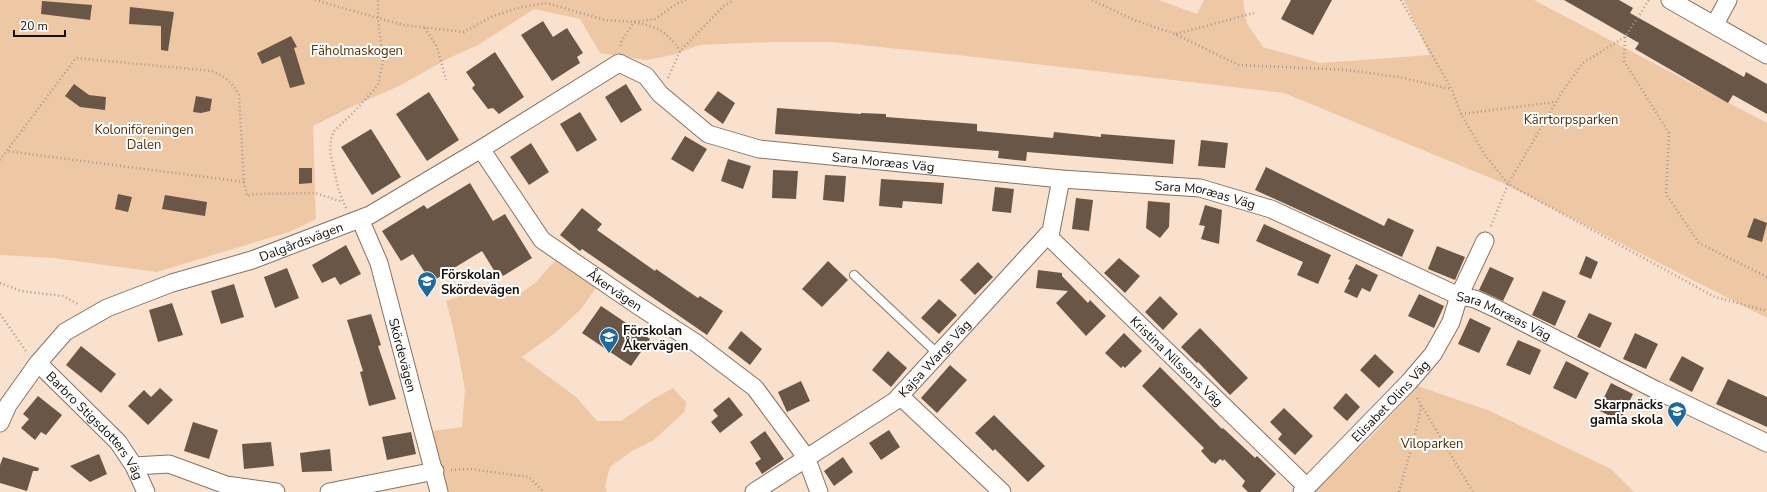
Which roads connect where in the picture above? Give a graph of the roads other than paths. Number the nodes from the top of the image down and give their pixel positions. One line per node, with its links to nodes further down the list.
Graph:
1 (1670, 0): 3 (street)
2 (1728, 0): 3 (street)
3 (1715, 24): 4 (street)
4 (1767, 55)
5 (619, 63): 6 (street, Dalgårdsvägen); 7 (street, Sara Moræas Väg)
6 (481, 149): 8 (street, Dalgårdsvägen); 18 (street, Åkervägen)
7 (1061, 179): 9 (street, Kajsa Wargs Väg); 12 (street, Sara Moræas Väg)
8 (356, 221): 14 (street, Dalgårdsvägen); 20 (street, Skördevägen)
9 (1047, 235): 13 (street, Kajsa Wargs Väg); 21 (street, Kristina Nilssons Väg)
10 (1485, 241): 12 (street, Elisabet Olins Väg)
11 (854, 275): 13 (lane)
12 (1459, 296): 17 (street, Sara Moræas Väg); 21 (street, Elisabet Olins Väg)
13 (938, 354): 15 (street, Kajsa Wargs Väg)
14 (38, 364): 16 (street, Dalgårdsvägen); 19 (street, Barbro Stigsdotters Väg)
15 (900, 396): 18 (street, Kajsa Wargs Väg); 28 (street)
16 (0, 423)
17 (1767, 443)
18 (806, 457): 26 (street, Kajsa Wargs Väg); 27 (street, Åkervägen)
19 (134, 466): 22 (street, Barbro Stigsdotters Väg); 23 (street)
20 (435, 471): 24 (street); 25 (street, Skördevägen)
21 (1304, 490)
22 (146, 492)
23 (276, 492)
24 (329, 492)
25 (439, 492)
26 (754, 492)
27 (819, 492)
28 (1002, 492)

